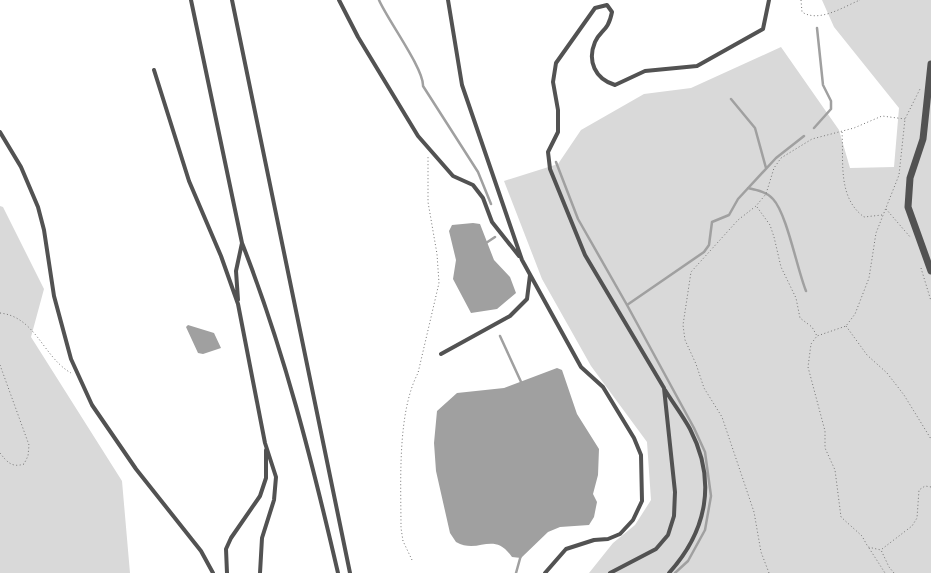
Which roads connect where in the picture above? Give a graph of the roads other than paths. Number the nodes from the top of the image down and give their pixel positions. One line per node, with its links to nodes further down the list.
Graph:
1 (191, 0): 11 (lane)
2 (232, 0): 23 (lane)
3 (339, 0): 12 (lane)
4 (448, 0): 12 (lane)
5 (610, 0): 7 (lane)
6 (769, 0): 7 (lane)
7 (607, 6): 17 (lane)
8 (931, 64): 13 (street)
9 (154, 70): 15 (lane)
10 (0, 132): 19 (lane)
11 (242, 243): 15 (lane); 22 (lane)
12 (522, 260): 14 (lane)
13 (931, 271)
14 (530, 275): 16 (lane); 24 (lane)
15 (238, 304): 18 (lane)
16 (441, 354)
17 (664, 388): 25 (lane); 26 (lane)
18 (266, 442): 20 (lane); 21 (lane)
19 (213, 573)
20 (227, 573)
21 (260, 573)
22 (338, 573)
23 (350, 573)
24 (545, 573)
25 (610, 573)
26 (669, 573)

